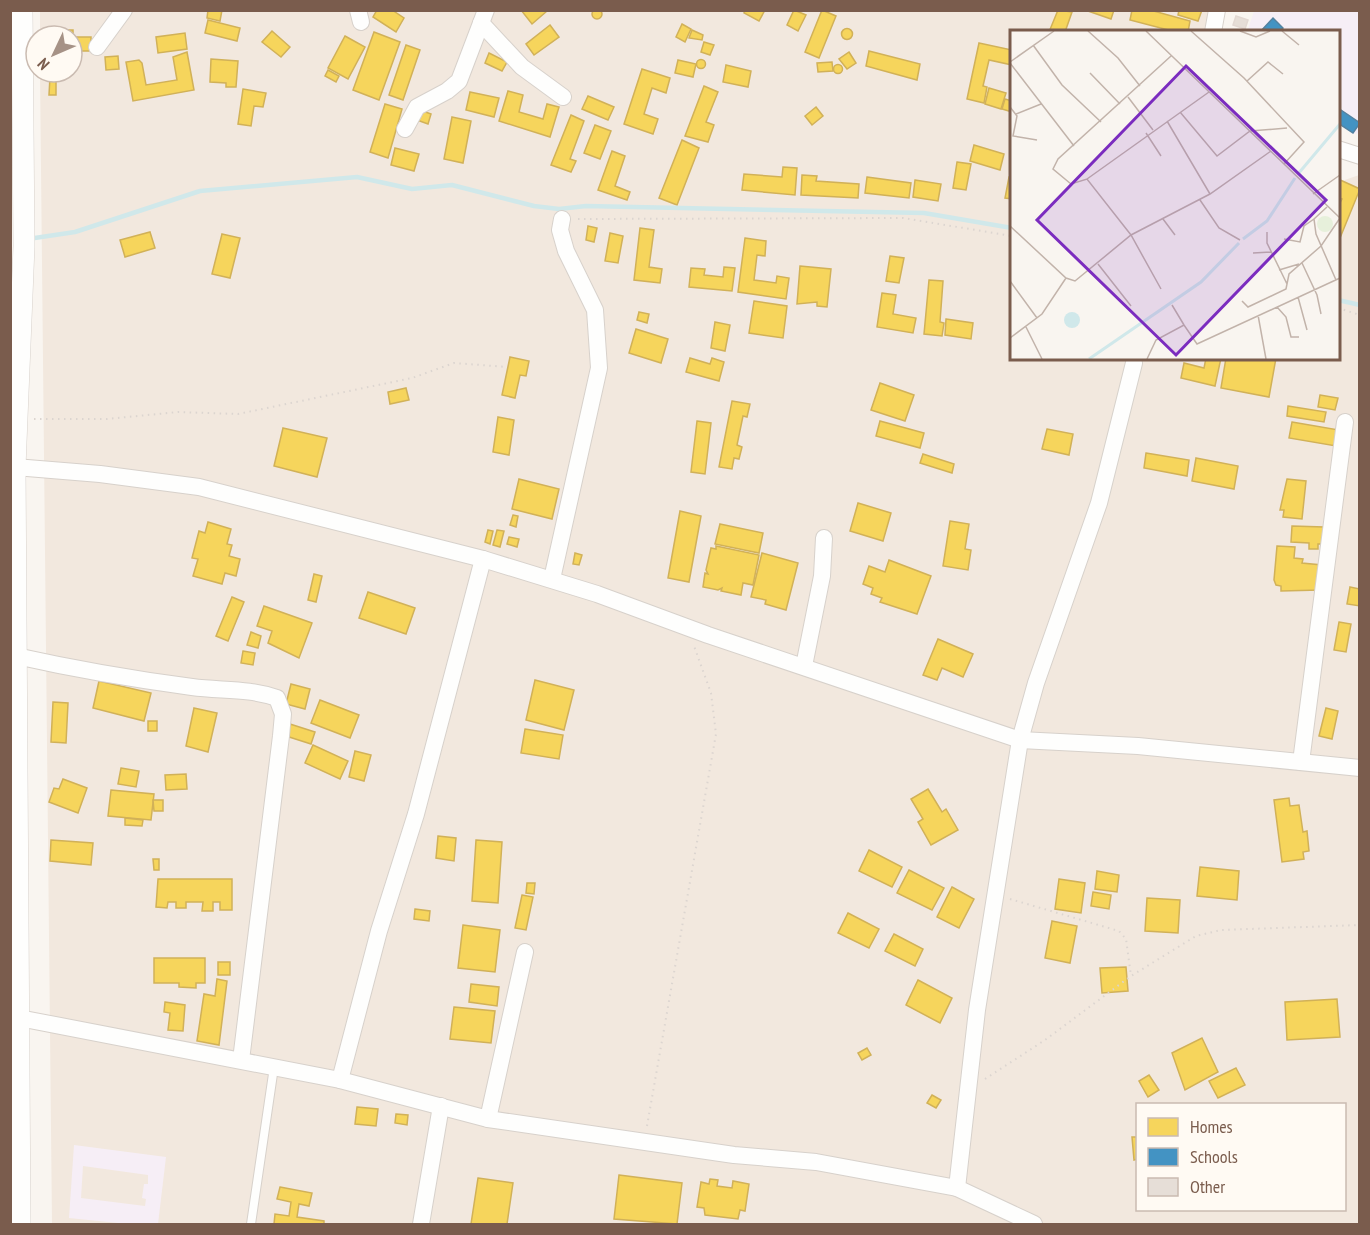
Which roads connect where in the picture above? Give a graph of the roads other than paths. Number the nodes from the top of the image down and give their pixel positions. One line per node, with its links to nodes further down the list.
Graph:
1 (22, 10): 7 (street)
2 (123, 10): 6 (street)
3 (1217, 10): 5 (street)
4 (484, 17): 8 (street); 9 (street)
5 (1213, 30)
6 (97, 47)
7 (17, 87): 13 (street)
8 (563, 97)
9 (405, 129)
10 (1340, 150): 11 (street)
11 (1359, 156)
12 (562, 219): 19 (street)
13 (16, 354): 16 (street)
14 (1134, 363): 22 (street)
15 (1345, 422): 23 (street)
16 (15, 467): 18 (street); 20 (street)
17 (824, 538): 21 (street)
18 (483, 559): 19 (street); 29 (street)
19 (552, 579): 21 (street)
20 (13, 654): 26 (street); 27 (street)
21 (804, 666): 22 (street)
22 (1020, 740): 23 (street); 32 (street)
23 (1301, 762): 24 (street)
24 (1359, 768)
25 (525, 952): 31 (street)
26 (19, 1018): 27 (street); 33 (street)
27 (241, 1060): 28 (street)
28 (274, 1066): 29 (street); 34 (lane)
29 (340, 1080): 30 (street)
30 (441, 1106): 31 (street); 35 (street)
31 (488, 1119): 32 (street)
32 (957, 1188): 36 (street)
33 (20, 1224)
34 (251, 1224)
35 (421, 1224)
36 (1034, 1224)

